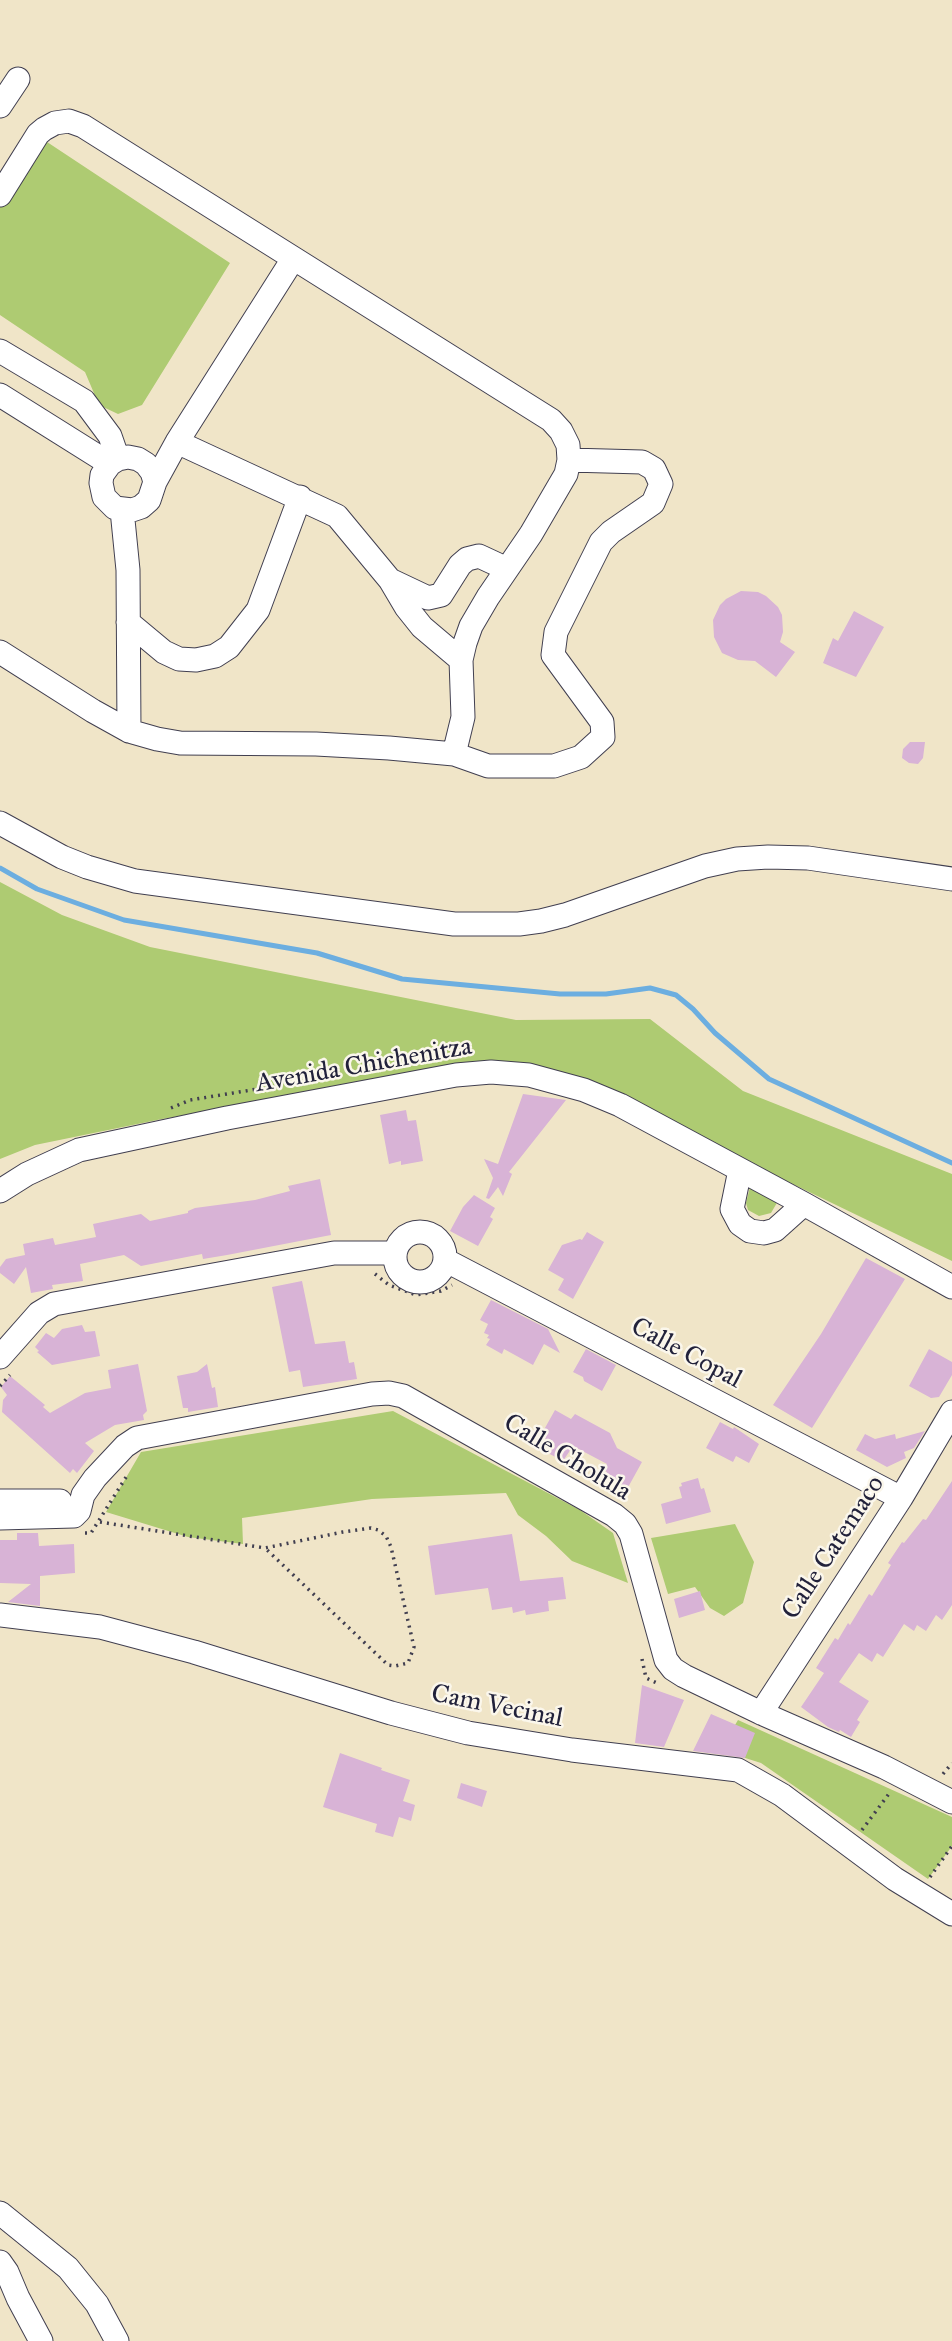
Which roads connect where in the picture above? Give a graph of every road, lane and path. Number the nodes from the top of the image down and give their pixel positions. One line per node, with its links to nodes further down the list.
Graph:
1 (18, 79): 2 (street)
2 (0, 106)
3 (0, 195): 4 (street)
4 (293, 259): 8 (street); 9 (street)
5 (0, 351): 10 (street)
6 (0, 395): 10 (street)
7 (0, 412): 10 (street)
8 (177, 442): 11 (street); 12 (street)
9 (569, 460): 14 (street); 20 (street)
10 (110, 466): 11 (street); 13 (street)
11 (155, 482): 13 (street)
12 (300, 497): 15 (street); 16 (street)
13 (122, 510): 16 (street)
14 (507, 569): 15 (street); 18 (street)
15 (390, 580): 18 (street)
16 (128, 622): 19 (street)
17 (0, 652): 19 (street)
18 (461, 660): 20 (street)
19 (129, 731): 20 (street)
20 (454, 754)
21 (0, 823): 22 (street)
22 (952, 879)
23 (272, 1087): 24 (path)
24 (164, 1110)
25 (740, 1170): 26 (street, Avenida Chichenitza); 27 (street, Avenida Chichenitza); 27 (street)
26 (0, 1191)
27 (804, 1204): 32 (street, Avenida Chichenitza)
28 (394, 1253): 29 (street); 29 (street); 33 (street)
29 (445, 1260): 37 (street, Calle Copal)
30 (368, 1269): 31 (path)
31 (452, 1284)
32 (952, 1287)
33 (7, 1363): 34 (path)
34 (0, 1386)
35 (952, 1412): 37 (street, Calle Catemaco)
36 (134, 1464): 41 (path)
37 (901, 1497): 46 (street, Calle Catemaco)
38 (0, 1501): 39 (street)
39 (78, 1515): 40 (street); 41 (path); 41 (path); 46 (street, Calle Cholula)
40 (0, 1518)
41 (99, 1522): 42 (path)
42 (265, 1548): 42 (path)
43 (0, 1615): 55 (street, Cam Vecinal)
44 (641, 1651): 45 (path)
45 (667, 1688)
46 (761, 1713): 50 (street, Calle Cholula)
47 (952, 1763): 50 (path)
48 (882, 1785): 49 (path)
49 (892, 1789): 51 (path); 52 (path)
50 (949, 1793)
51 (901, 1794)
52 (860, 1831)
53 (952, 1846): 54 (path)
54 (928, 1880)
55 (952, 1914)
56 (0, 2213): 59 (street)
57 (0, 2262): 58 (street)
58 (41, 2341)
59 (117, 2341)

